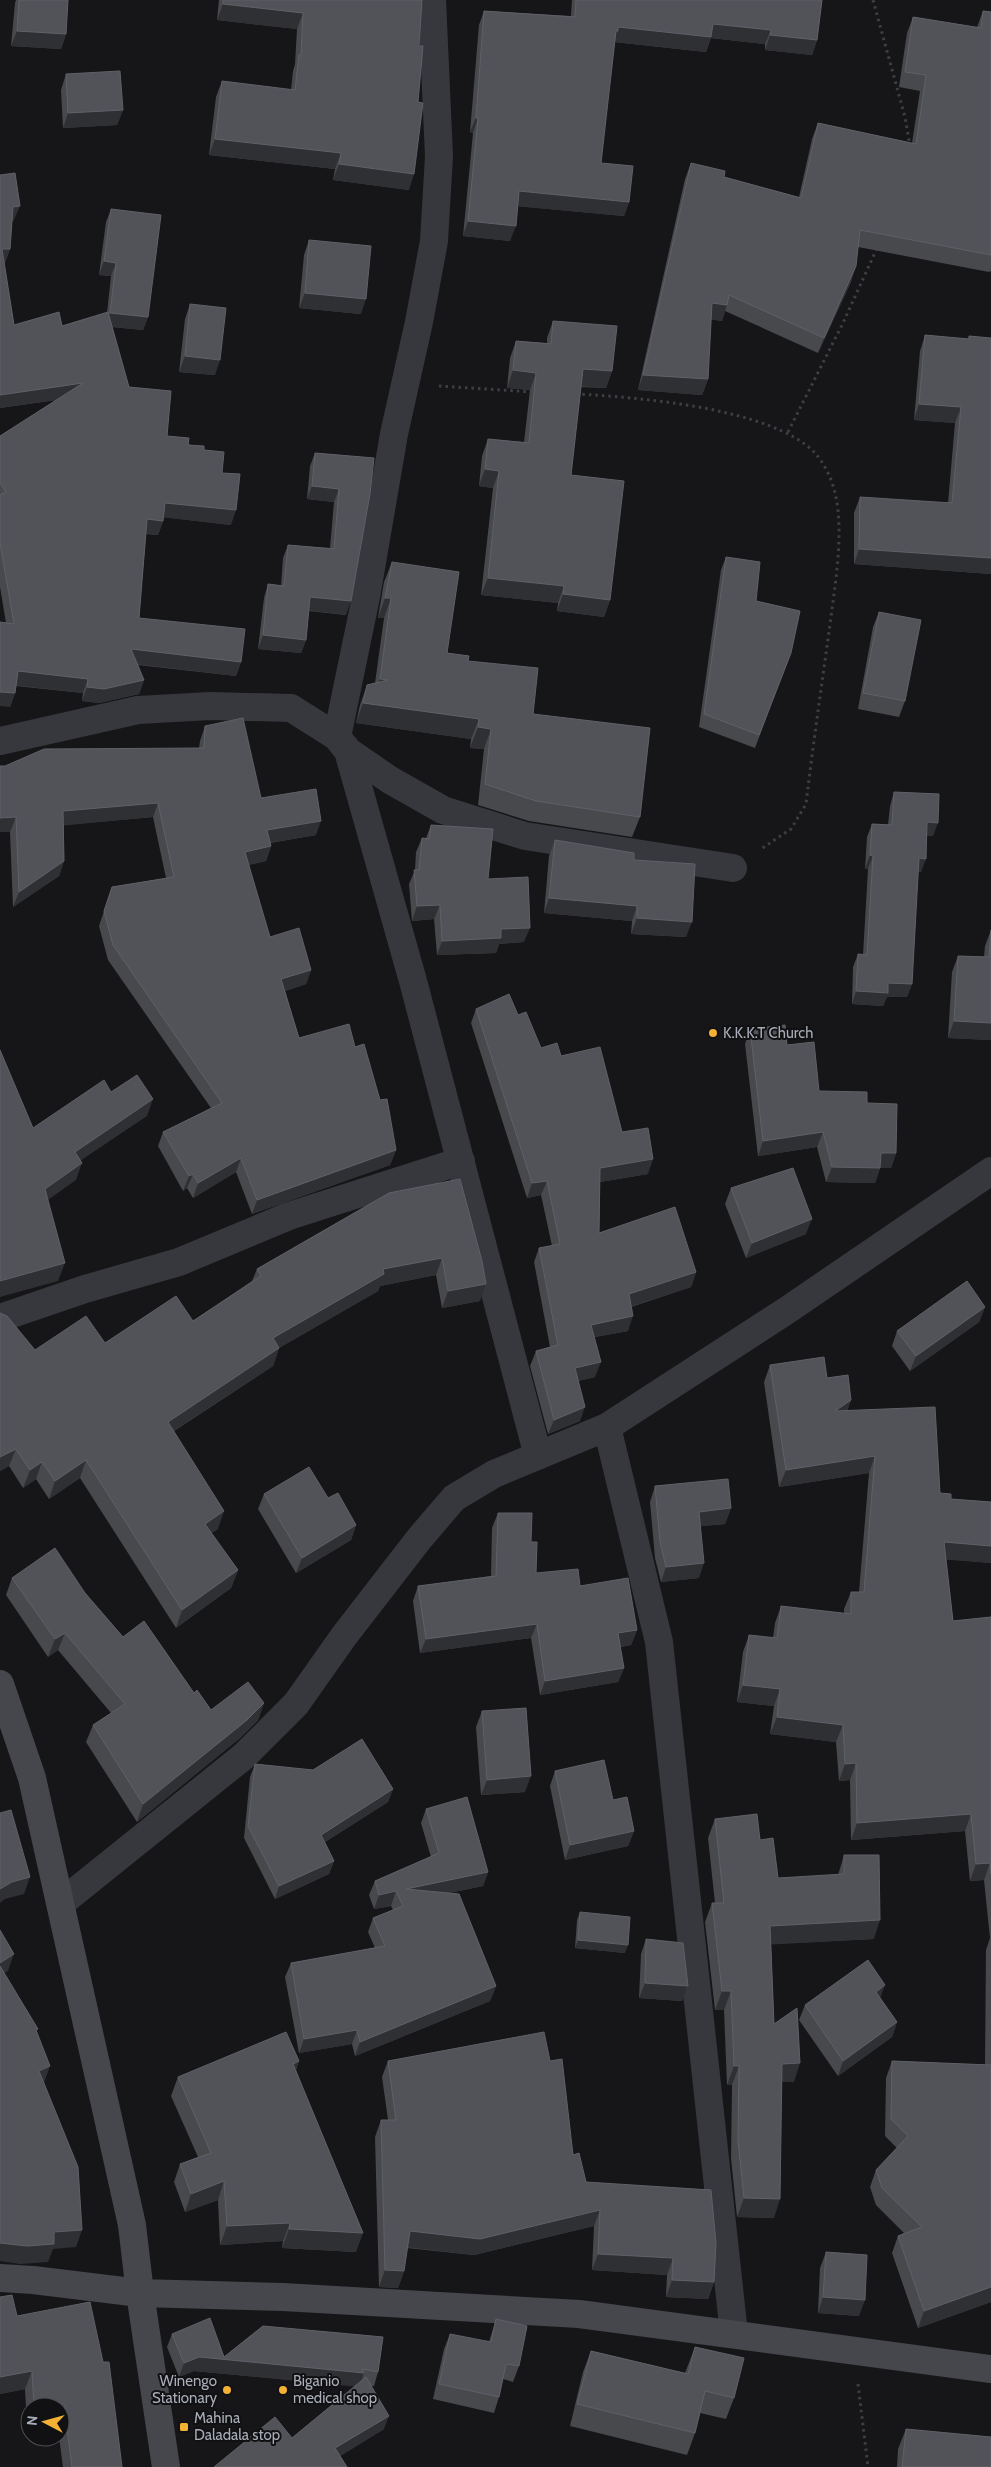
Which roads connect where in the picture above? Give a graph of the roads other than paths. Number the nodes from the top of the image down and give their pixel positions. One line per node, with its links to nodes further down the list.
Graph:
1 (432, 0): 3 (street)
2 (0, 741): 3 (street)
3 (342, 744): 4 (street); 5 (street)
4 (733, 868)
5 (461, 1161): 7 (street); 9 (street)
6 (991, 1171): 8 (street)
7 (0, 1318)
8 (607, 1427): 9 (street); 14 (street)
9 (538, 1456): 11 (street)
10 (0, 1684): 11 (street)
11 (61, 1902): 13 (street)
12 (0, 2278): 13 (street)
13 (140, 2293): 14 (street); 16 (street)
14 (734, 2334): 15 (street)
15 (991, 2369)
16 (166, 2467)

